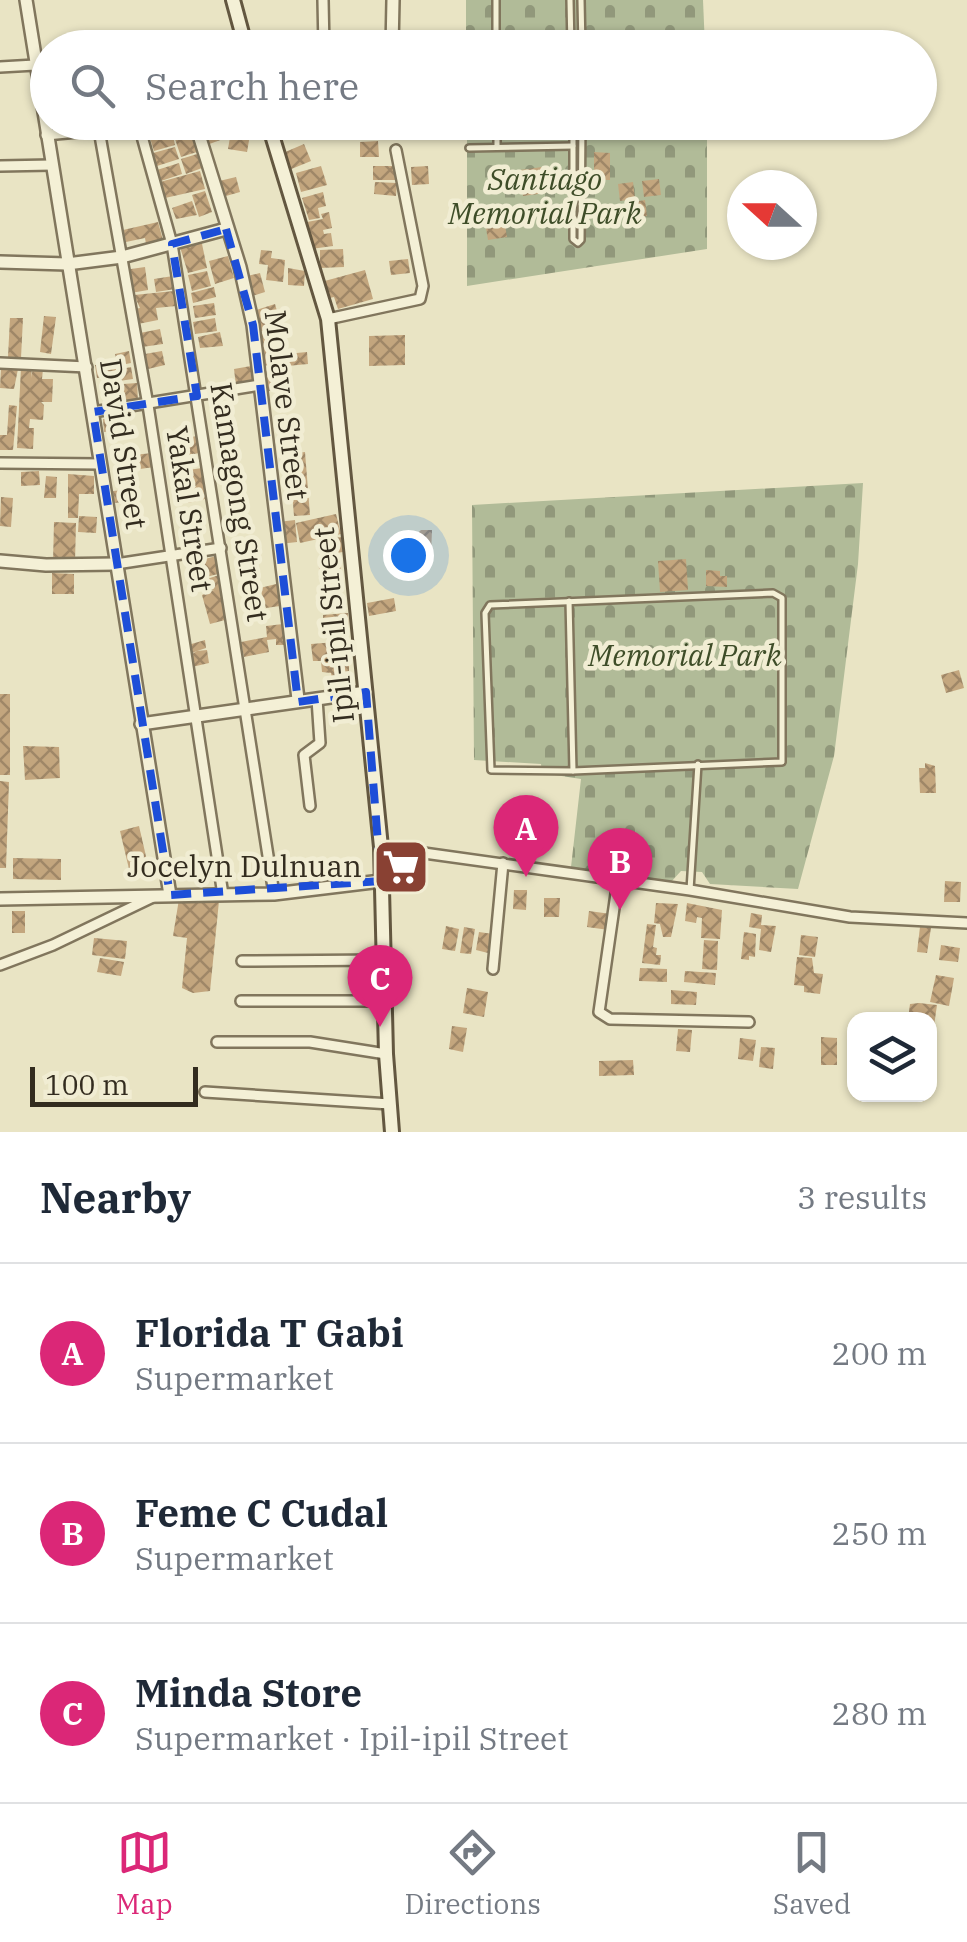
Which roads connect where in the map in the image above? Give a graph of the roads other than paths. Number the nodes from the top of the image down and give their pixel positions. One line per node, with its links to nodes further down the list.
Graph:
1 (26, 0): 8 (street, David Street)
2 (232, 0): 9 (main road)
3 (323, 0): 10 (street)
4 (393, 0): 11 (street)
5 (496, 0): 12 (lane)
6 (570, 0): 13 (lane)
7 (581, 0): 14 (lane)
8 (33, 30)
9 (241, 30)
10 (324, 30)
11 (392, 30)
12 (496, 30)
13 (571, 30)
14 (582, 30)
15 (30, 66): 16 (street)
16 (0, 67)
17 (47, 140): 29 (street, David Street)
18 (101, 140): 33 (street, Yakal Street)
19 (143, 140): 32 (street, Kamagong Street)
20 (200, 140): 31 (street, Molave Street)
21 (273, 140): 36 (main road, Ipil-ipil Street)
22 (496, 140): 27 (lane)
23 (574, 140): 25 (lane)
24 (582, 140): 25 (lane)
25 (574, 146): 27 (lane)
26 (469, 148): 27 (lane)
27 (496, 148)
28 (396, 150): 36 (street)
29 (52, 165): 30 (street); 35 (street, David Street)
30 (0, 166)
31 (226, 229): 32 (street); 39 (street, Molave Street)
32 (172, 244): 33 (street); 40 (street, Kamagong Street)
33 (122, 257): 35 (street); 41 (street, Yakal Street)
34 (0, 262): 35 (street)
35 (67, 264): 38 (street, David Street)
36 (328, 319): 50 (main road, Ipil-ipil Street)
37 (0, 363): 38 (street)
38 (87, 366): 42 (street, David Street)
39 (260, 385): 40 (street); 51 (street, Molave Street)
40 (197, 396): 41 (street); 45 (street, Kamagong Street)
41 (148, 405): 42 (street); 46 (street, Yakal Street)
42 (93, 412): 44 (street, David Street)
43 (0, 462): 44 (street)
44 (101, 464): 48 (street, David Street)
45 (221, 548): 46 (street); 53 (street, Kamagong Street)
46 (170, 556): 48 (street); 54 (street, Yakal Street)
47 (0, 562): 48 (street)
48 (116, 564): 55 (street, David Street)
49 (569, 601): 56 (lane); 57 (lane); 57 (lane)
50 (366, 692): 52 (street); 59 (main road, Ipil-ipil Street)
51 (298, 699): 52 (street); 53 (street)
52 (317, 699): 58 (street)
53 (247, 709): 54 (street); 64 (street, Kamagong Street)
54 (196, 716): 55 (street); 65 (street, Yakal Street)
55 (141, 724): 67 (street, David Street)
56 (698, 764): 57 (lane); 63 (lane)
57 (573, 771)
58 (310, 806)
59 (381, 846): 60 (street); 62 (main road, Ipil-ipil Street)
60 (503, 863): 61 (street); 73 (street)
61 (618, 880): 63 (street); 76 (street)
62 (381, 881): 64 (street); 70 (main road, Ipil-ipil Street)
63 (690, 890): 69 (street)
64 (274, 894): 65 (street)
65 (223, 895): 67 (street)
66 (155, 896): 67 (street); 68 (street); 72 (street)
67 (170, 896)
68 (0, 899)
69 (967, 923)
70 (384, 960): 71 (street); 75 (main road, Ipil-ipil Street)
71 (242, 962)
72 (0, 965)
73 (493, 970)
74 (240, 1001): 75 (street)
75 (386, 1001): 78 (main road, Ipil-ipil Street)
76 (750, 1022)
77 (217, 1042): 78 (street)
78 (386, 1054): 80 (main road, Ipil-ipil Street)
79 (205, 1092): 80 (street)
80 (390, 1104): 81 (main road, Ipil-ipil Street)
81 (392, 1132)

